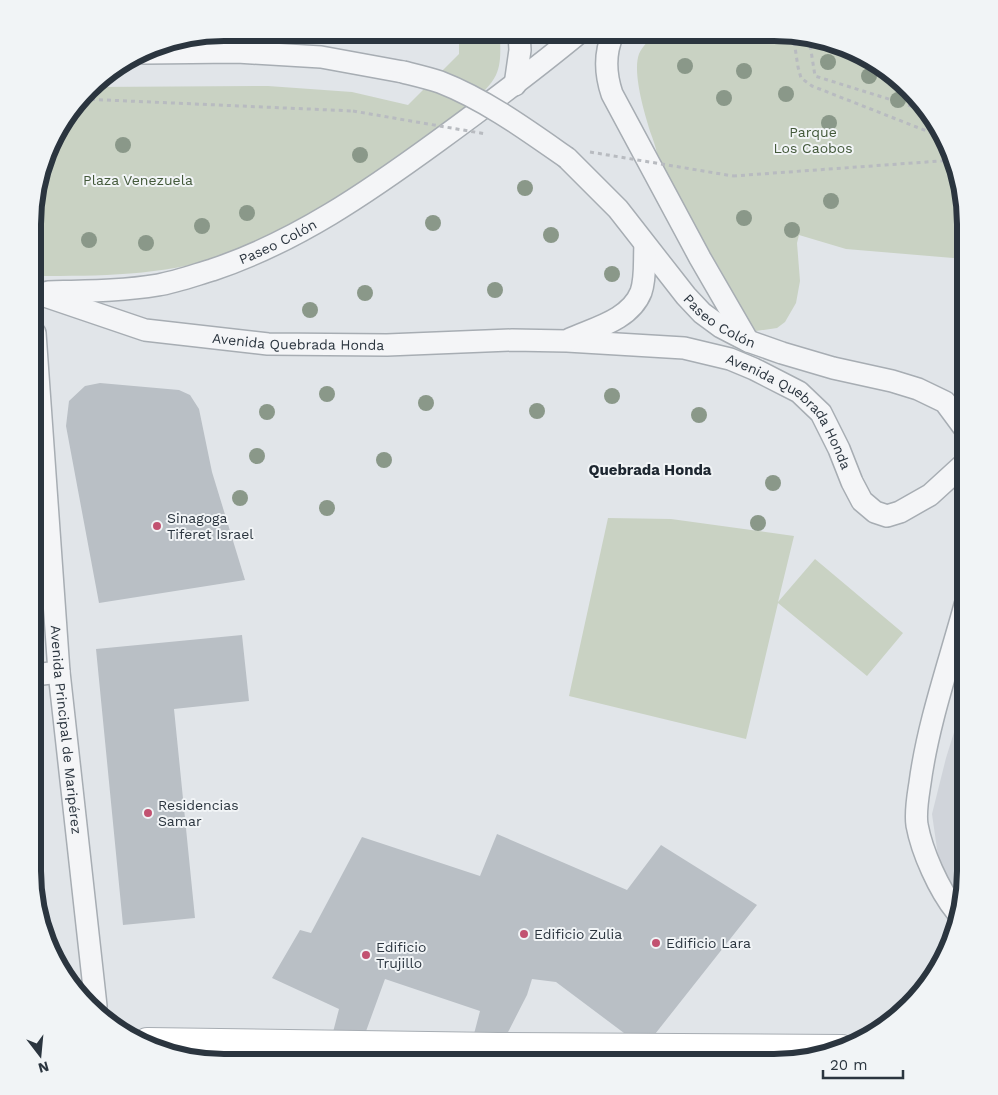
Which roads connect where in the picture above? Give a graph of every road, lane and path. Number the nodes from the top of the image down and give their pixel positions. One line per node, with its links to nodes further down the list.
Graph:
1 (519, 41): 7 (street)
2 (570, 41): 7 (street, Paseo Colón)
3 (611, 41): 18 (street, Paseo Colón)
4 (795, 43): 11 (path)
5 (810, 45): 9 (path)
6 (160, 53): 14 (street, Paseo Colón, bridge)
7 (516, 84): 15 (street, Paseo Colón)
8 (91, 99): 10 (path)
9 (913, 107)
10 (353, 111)
11 (931, 132)
12 (945, 161): 13 (path)
13 (733, 176)
14 (645, 245): 17 (street, Avenida Quebrada Honda); 18 (street, Paseo Colón)
15 (41, 293)
16 (41, 295): 17 (street, Avenida Quebrada Honda)
17 (566, 341): 21 (street, Avenida Quebrada Honda)
18 (748, 342): 20 (street)
19 (41, 407): 23 (street, Avenida Principal de Maripérez)
20 (957, 418)
21 (957, 470)
22 (957, 635): 25 (street)
23 (59, 672): 24 (street); 26 (street, Avenida Principal de Maripérez)
24 (41, 674)
25 (953, 907)
26 (95, 1000)
27 (160, 1042): 28 (main road)
28 (816, 1049)

